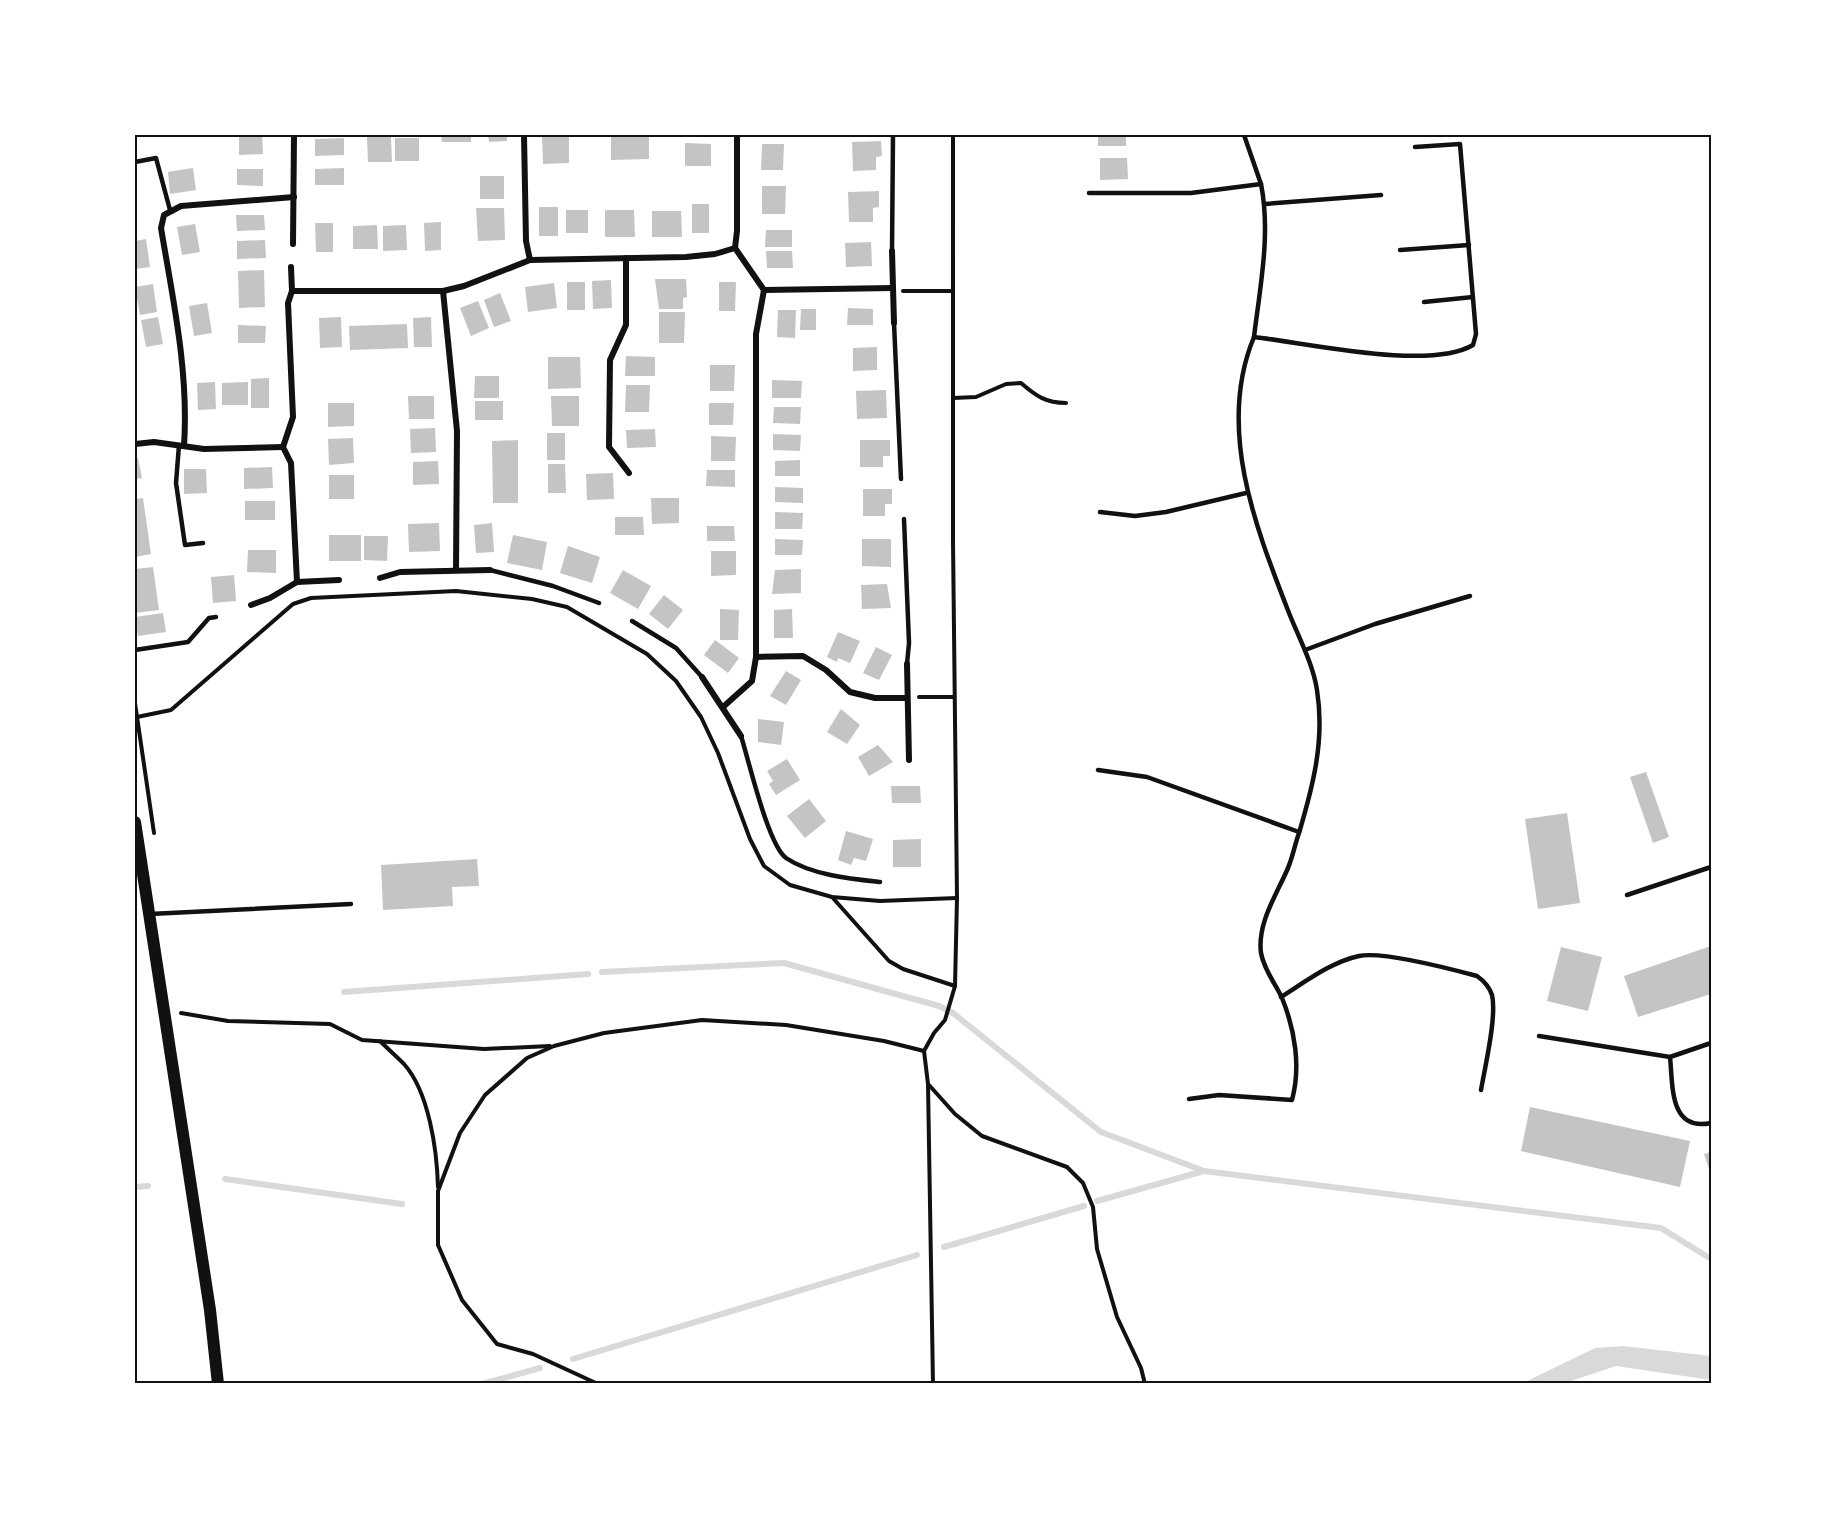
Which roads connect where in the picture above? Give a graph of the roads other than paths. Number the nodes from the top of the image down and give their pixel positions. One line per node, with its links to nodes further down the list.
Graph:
1 (294, 135): 11 (street)
2 (524, 135): 20 (street)
3 (737, 135): 16 (street)
4 (893, 135): 18 (lane)
5 (1244, 135): 8 (lane)
6 (1415, 147): 15 (lane)
7 (135, 162): 13 (lane)
8 (1261, 184): 9 (lane); 12 (lane)
9 (1089, 193)
10 (1381, 195): 12 (lane)
11 (294, 197): 13 (street); 14 (street)
12 (1265, 204): 29 (lane)
13 (170, 210): 31 (street)
14 (293, 244)
15 (1469, 245): 17 (lane); 26 (lane)
16 (735, 248): 19 (street); 25 (street)
17 (1400, 250)
18 (892, 251): 22 (street)
19 (626, 258): 20 (street); 33 (street)
20 (530, 260): 24 (street)
21 (291, 267): 23 (street)
22 (893, 289): 25 (street); 28 (street)
23 (292, 291): 24 (street); 32 (street)
24 (443, 291): 39 (street)
25 (764, 291): 51 (street)
26 (1473, 297): 27 (lane); 29 (lane)
27 (1424, 302)
28 (894, 322): 34 (lane)
29 (1254, 337): 35 (lane)
30 (135, 444): 31 (street)
31 (181, 445): 32 (street); 38 (lane)
32 (284, 447): 43 (street)
33 (629, 473)
34 (901, 479)
35 (1246, 493): 36 (lane); 50 (lane)
36 (1100, 512)
37 (904, 519): 52 (lane)
38 (203, 543)
39 (456, 570): 40 (street); 41 (street)
40 (490, 570): 45 (lane)
41 (380, 579)
42 (339, 580): 43 (street)
43 (297, 582): 46 (street)
44 (1470, 596): 50 (lane)
45 (599, 603)
46 (251, 605)
47 (216, 617): 49 (lane)
48 (632, 621): 53 (lane)
49 (135, 650)
50 (1305, 650): 60 (lane)
51 (756, 657): 54 (street); 55 (street)
52 (907, 664): 54 (street)
53 (702, 677): 55 (street)
54 (907, 698): 57 (street)
55 (723, 707): 56 (street)
56 (741, 736): 62 (lane)
57 (909, 760)
58 (1098, 770): 60 (lane)
59 (135, 822): 65 (main road)
60 (1299, 832): 66 (lane)
61 (1711, 867): 63 (lane)
62 (880, 882)
63 (1627, 895)
64 (351, 904): 65 (lane)
65 (149, 914): 73 (main road)
66 (1281, 997): 70 (lane); 71 (lane)
67 (1539, 1036): 69 (lane)
68 (1711, 1043): 69 (lane)
69 (1670, 1057): 72 (lane)
70 (1481, 1090)
71 (1189, 1099)
72 (1711, 1123)
73 (218, 1384)

